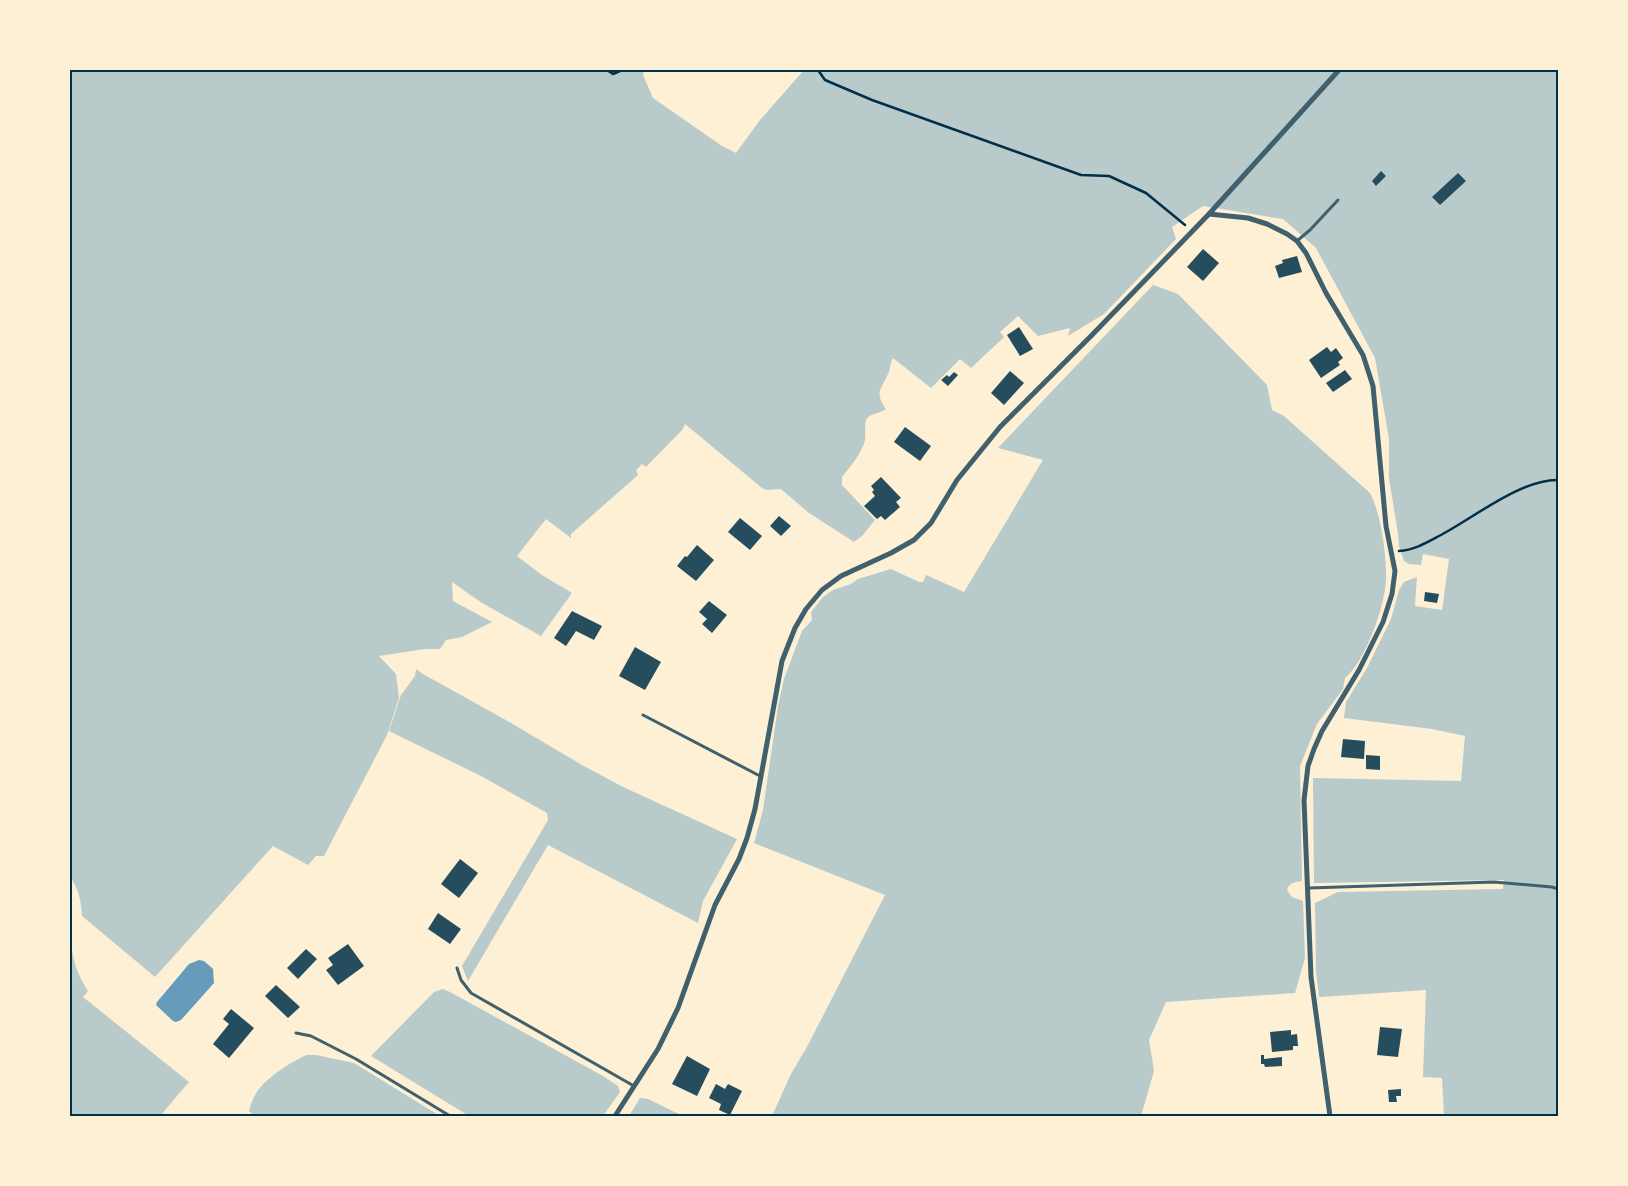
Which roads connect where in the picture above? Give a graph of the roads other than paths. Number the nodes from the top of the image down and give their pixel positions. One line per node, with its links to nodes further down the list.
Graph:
1 (1338, 70): 3 (street)
2 (1338, 200): 4 (lane)
3 (1209, 214): 4 (street); 6 (street)
4 (1297, 241): 7 (street)
5 (643, 715): 6 (lane)
6 (760, 776): 11 (street)
7 (1309, 888): 8 (lane); 14 (street)
8 (1558, 889)
9 (457, 968): 11 (lane)
10 (296, 1033): 12 (lane)
11 (635, 1086): 13 (street)
12 (450, 1116)
13 (615, 1116)
14 (1330, 1116)

